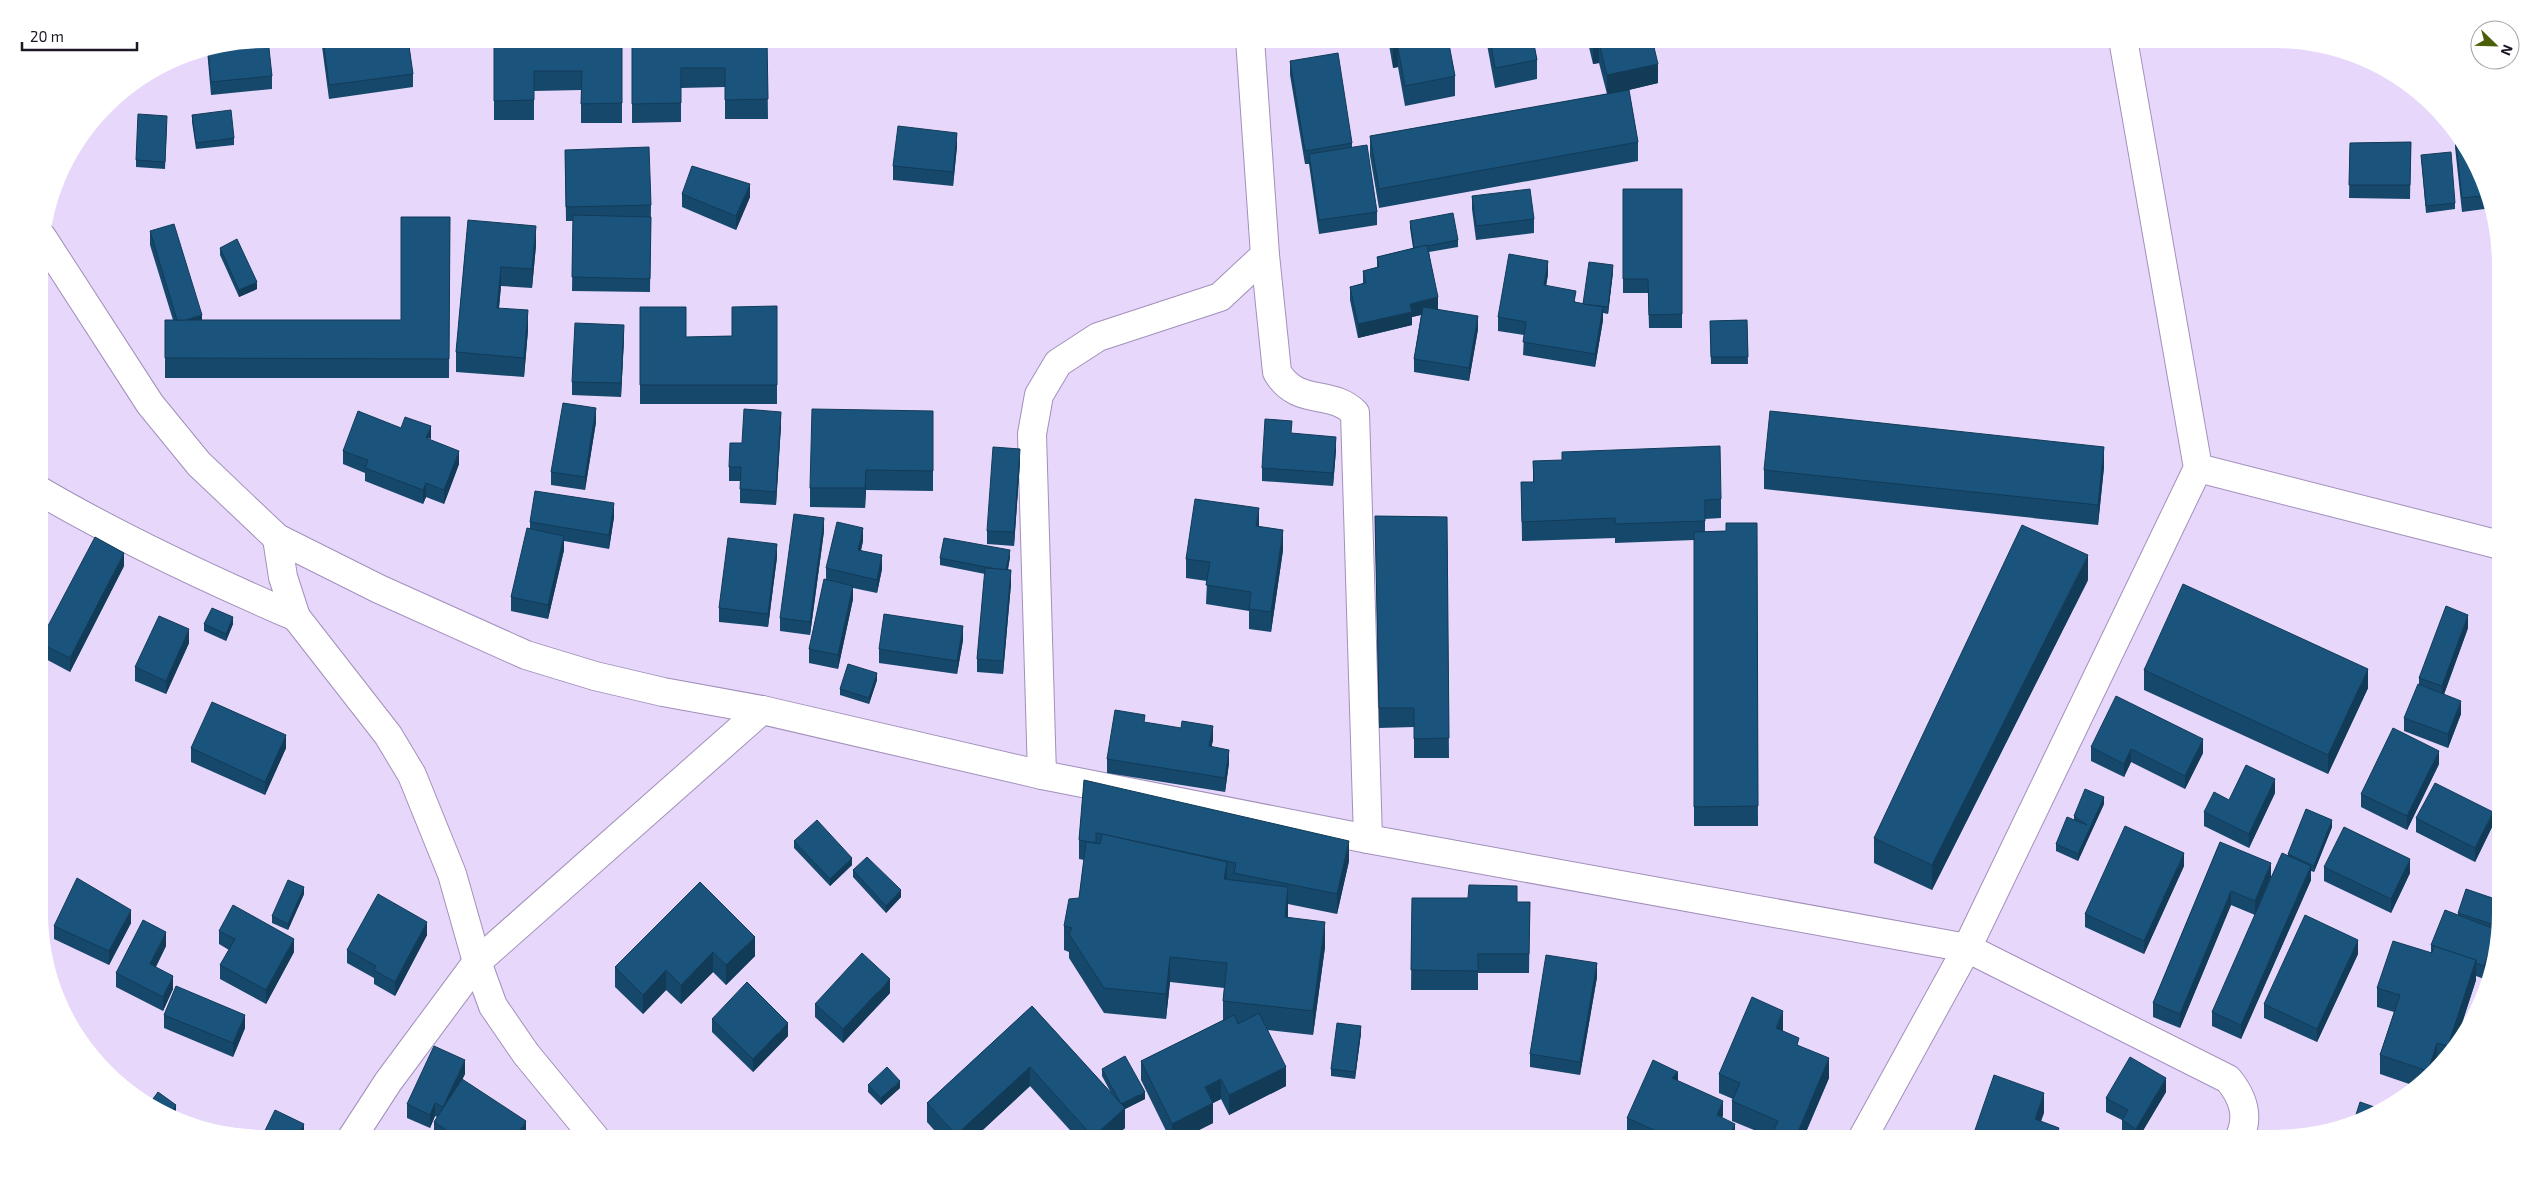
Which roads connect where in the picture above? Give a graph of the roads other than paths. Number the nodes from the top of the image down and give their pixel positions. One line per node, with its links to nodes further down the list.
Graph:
1 (1251, 48): 4 (street)
2 (2125, 48): 5 (street)
3 (48, 247): 7 (street)
4 (1265, 255): 11 (street); 12 (street)
5 (2198, 468): 8 (street); 13 (street)
6 (48, 496): 9 (street)
7 (277, 538): 9 (street); 10 (street)
8 (2492, 543)
9 (296, 617): 14 (street)
10 (762, 710): 11 (street); 14 (street)
11 (1042, 775): 12 (street)
12 (1368, 839): 13 (street)
13 (1967, 948): 17 (street); 18 (street)
14 (478, 962): 15 (street); 16 (street)
15 (357, 1130)
16 (589, 1130)
17 (1867, 1130)
18 (2243, 1130)

